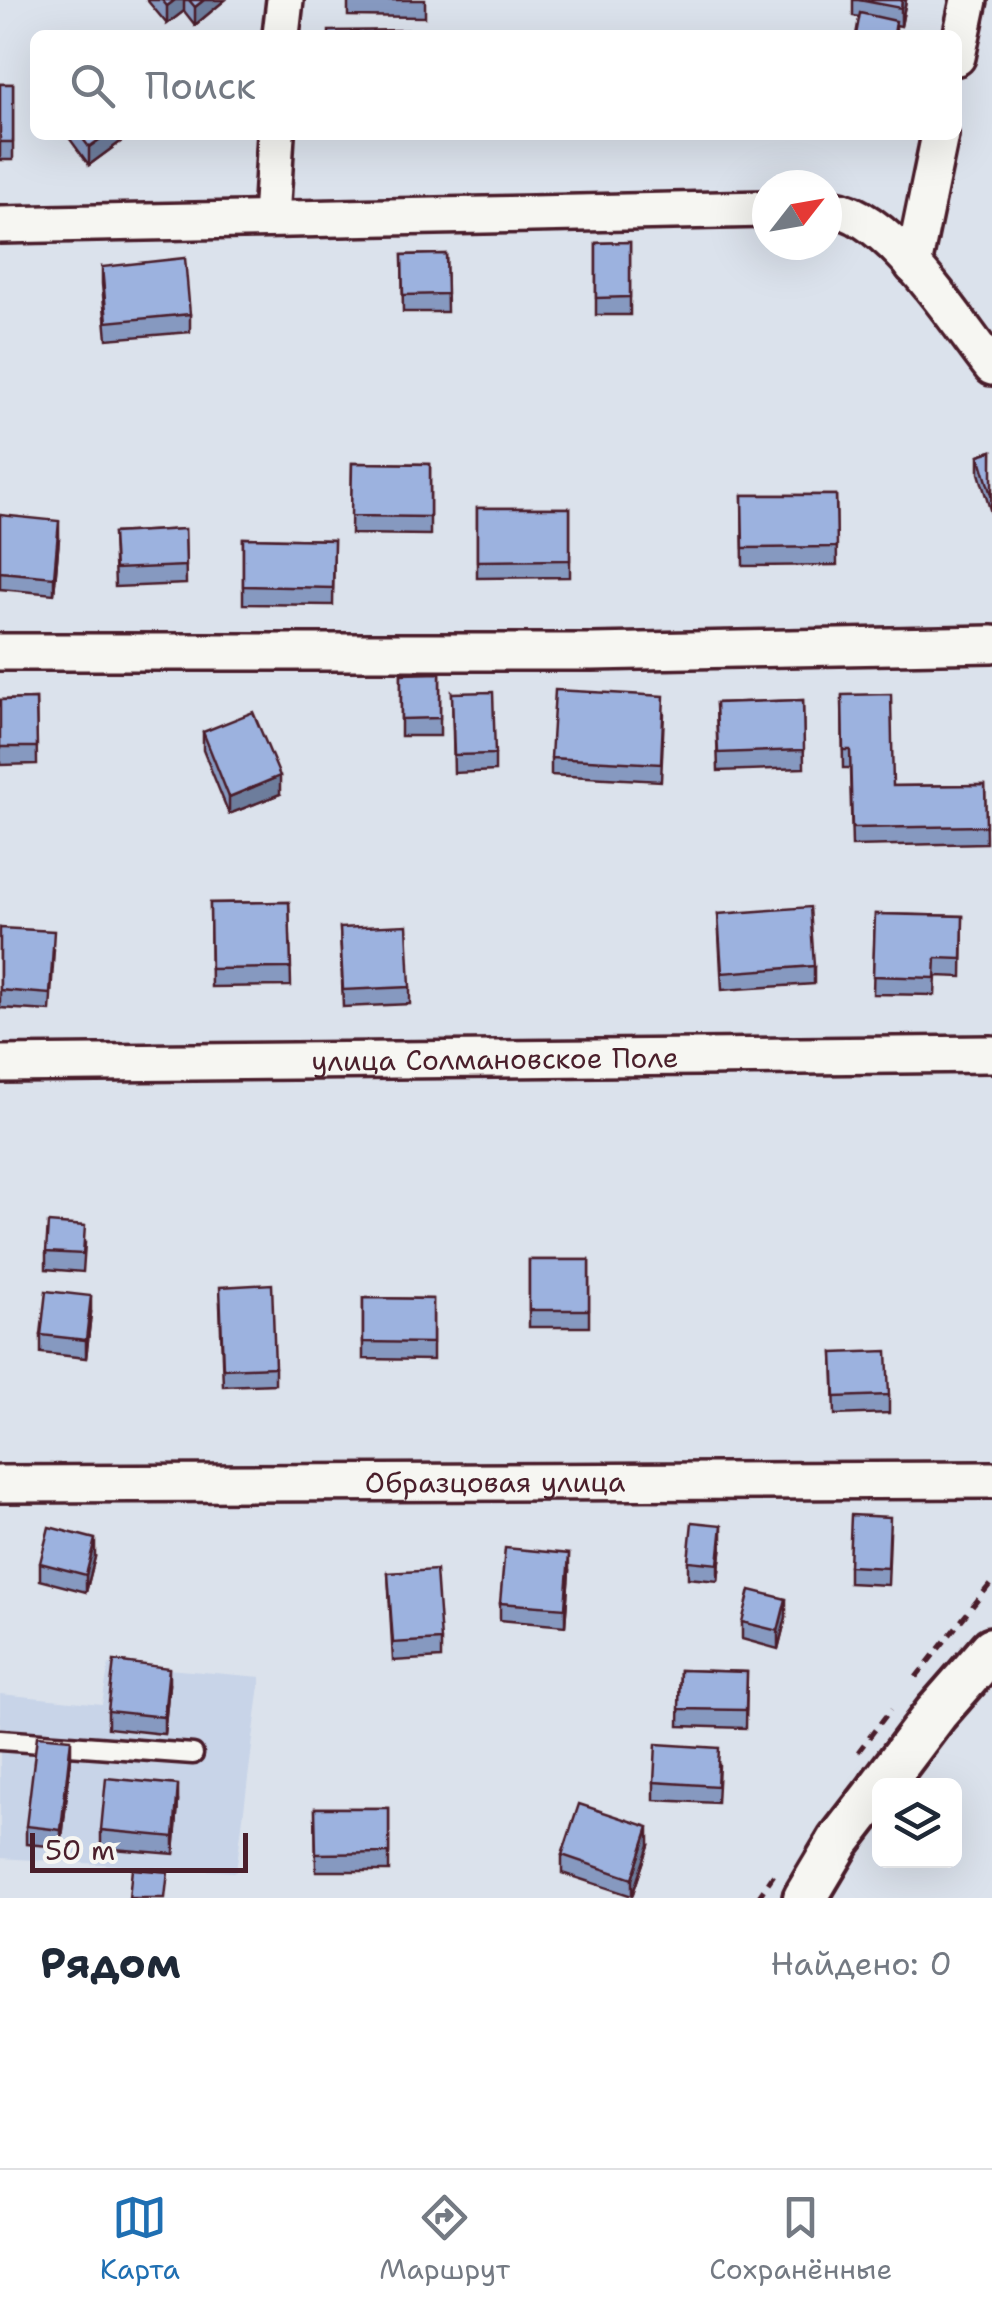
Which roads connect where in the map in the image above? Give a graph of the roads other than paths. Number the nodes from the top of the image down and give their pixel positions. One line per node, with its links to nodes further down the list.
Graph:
1 (285, 0): 3 (street)
2 (969, 0): 4 (street)
3 (282, 30)
4 (962, 33)
5 (276, 140): 9 (street)
6 (939, 140): 11 (street)
7 (752, 209): 9 (street)
8 (842, 212): 11 (street)
9 (271, 219): 10 (street)
10 (0, 225)
11 (912, 266): 12 (street)
12 (992, 367)
13 (992, 644): 14 (street)
14 (0, 652)
15 (992, 1054): 16 (street, улица Солмановское Поле)
16 (0, 1064)
17 (992, 1480): 18 (street, Образцовая улица)
18 (0, 1484)
19 (992, 1650): 22 (street)
20 (0, 1740): 21 (lane)
21 (193, 1754)
22 (887, 1778)
23 (872, 1798): 24 (street)
24 (805, 1898)

